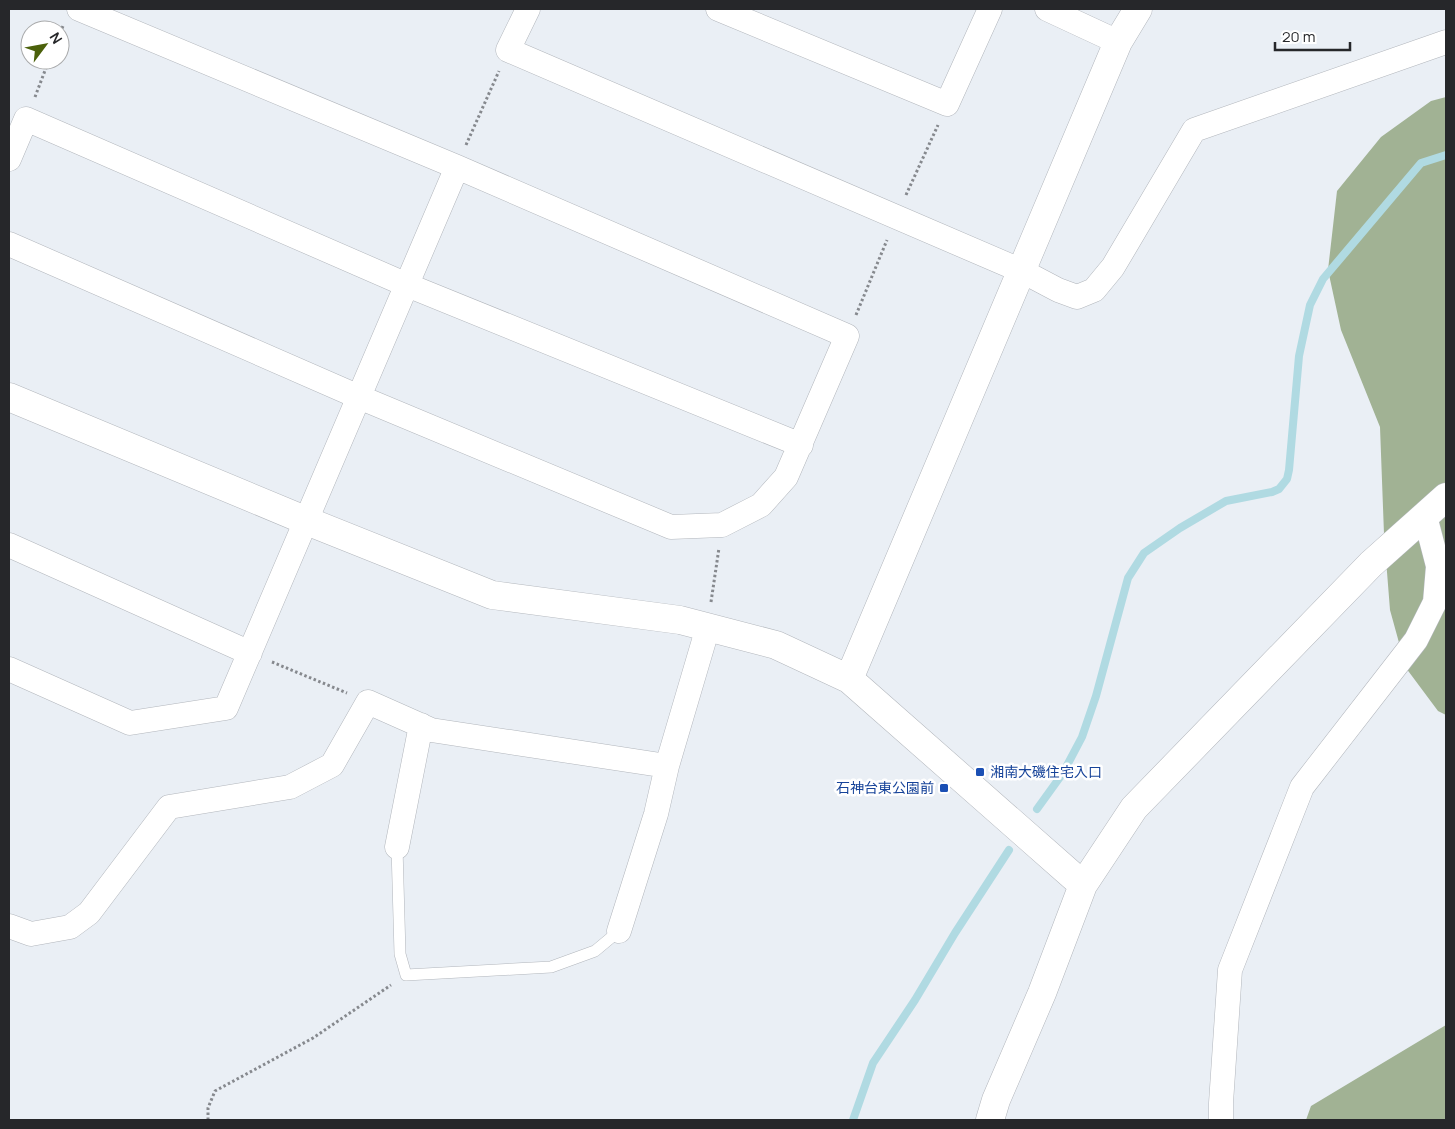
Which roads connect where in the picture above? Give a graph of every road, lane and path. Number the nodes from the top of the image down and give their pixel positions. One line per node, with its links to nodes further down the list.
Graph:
1 (79, 9): 13 (street)
2 (528, 9): 9 (street)
3 (718, 9): 4 (street)
4 (990, 9)
5 (1047, 9): 7 (street)
6 (1138, 9): 7 (street)
7 (1118, 42): 15 (street)
8 (1446, 42): 15 (street)
9 (508, 50): 13 (path); 15 (street)
10 (45, 70): 11 (path)
11 (26, 119): 12 (street); 16 (street)
12 (9, 159)
13 (457, 167): 16 (street); 19 (street)
14 (9, 244): 18 (street)
15 (1022, 271): 28 (street)
16 (407, 285): 18 (street); 19 (street)
17 (9, 397): 22 (street)
18 (359, 397): 22 (street); 23 (street)
19 (801, 445): 23 (street)
20 (1446, 497): 21 (street)
21 (1425, 516): 33 (street); 39 (street)
22 (306, 521): 25 (street); 26 (street)
23 (722, 526): 25 (path)
24 (9, 544): 26 (street)
25 (708, 627): 28 (street); 31 (street)
26 (250, 653): 27 (street); 29 (path)
27 (9, 669)
28 (849, 679): 33 (street)
29 (368, 702): 30 (street); 34 (street)
30 (421, 726): 31 (street); 32 (street)
31 (668, 766): 35 (street)
32 (397, 847): 36 (lane)
33 (1083, 886): 38 (street)
34 (9, 926)
35 (619, 931): 36 (lane)
36 (406, 975): 37 (path)
37 (208, 1120)
38 (990, 1120)
39 (1222, 1120)

